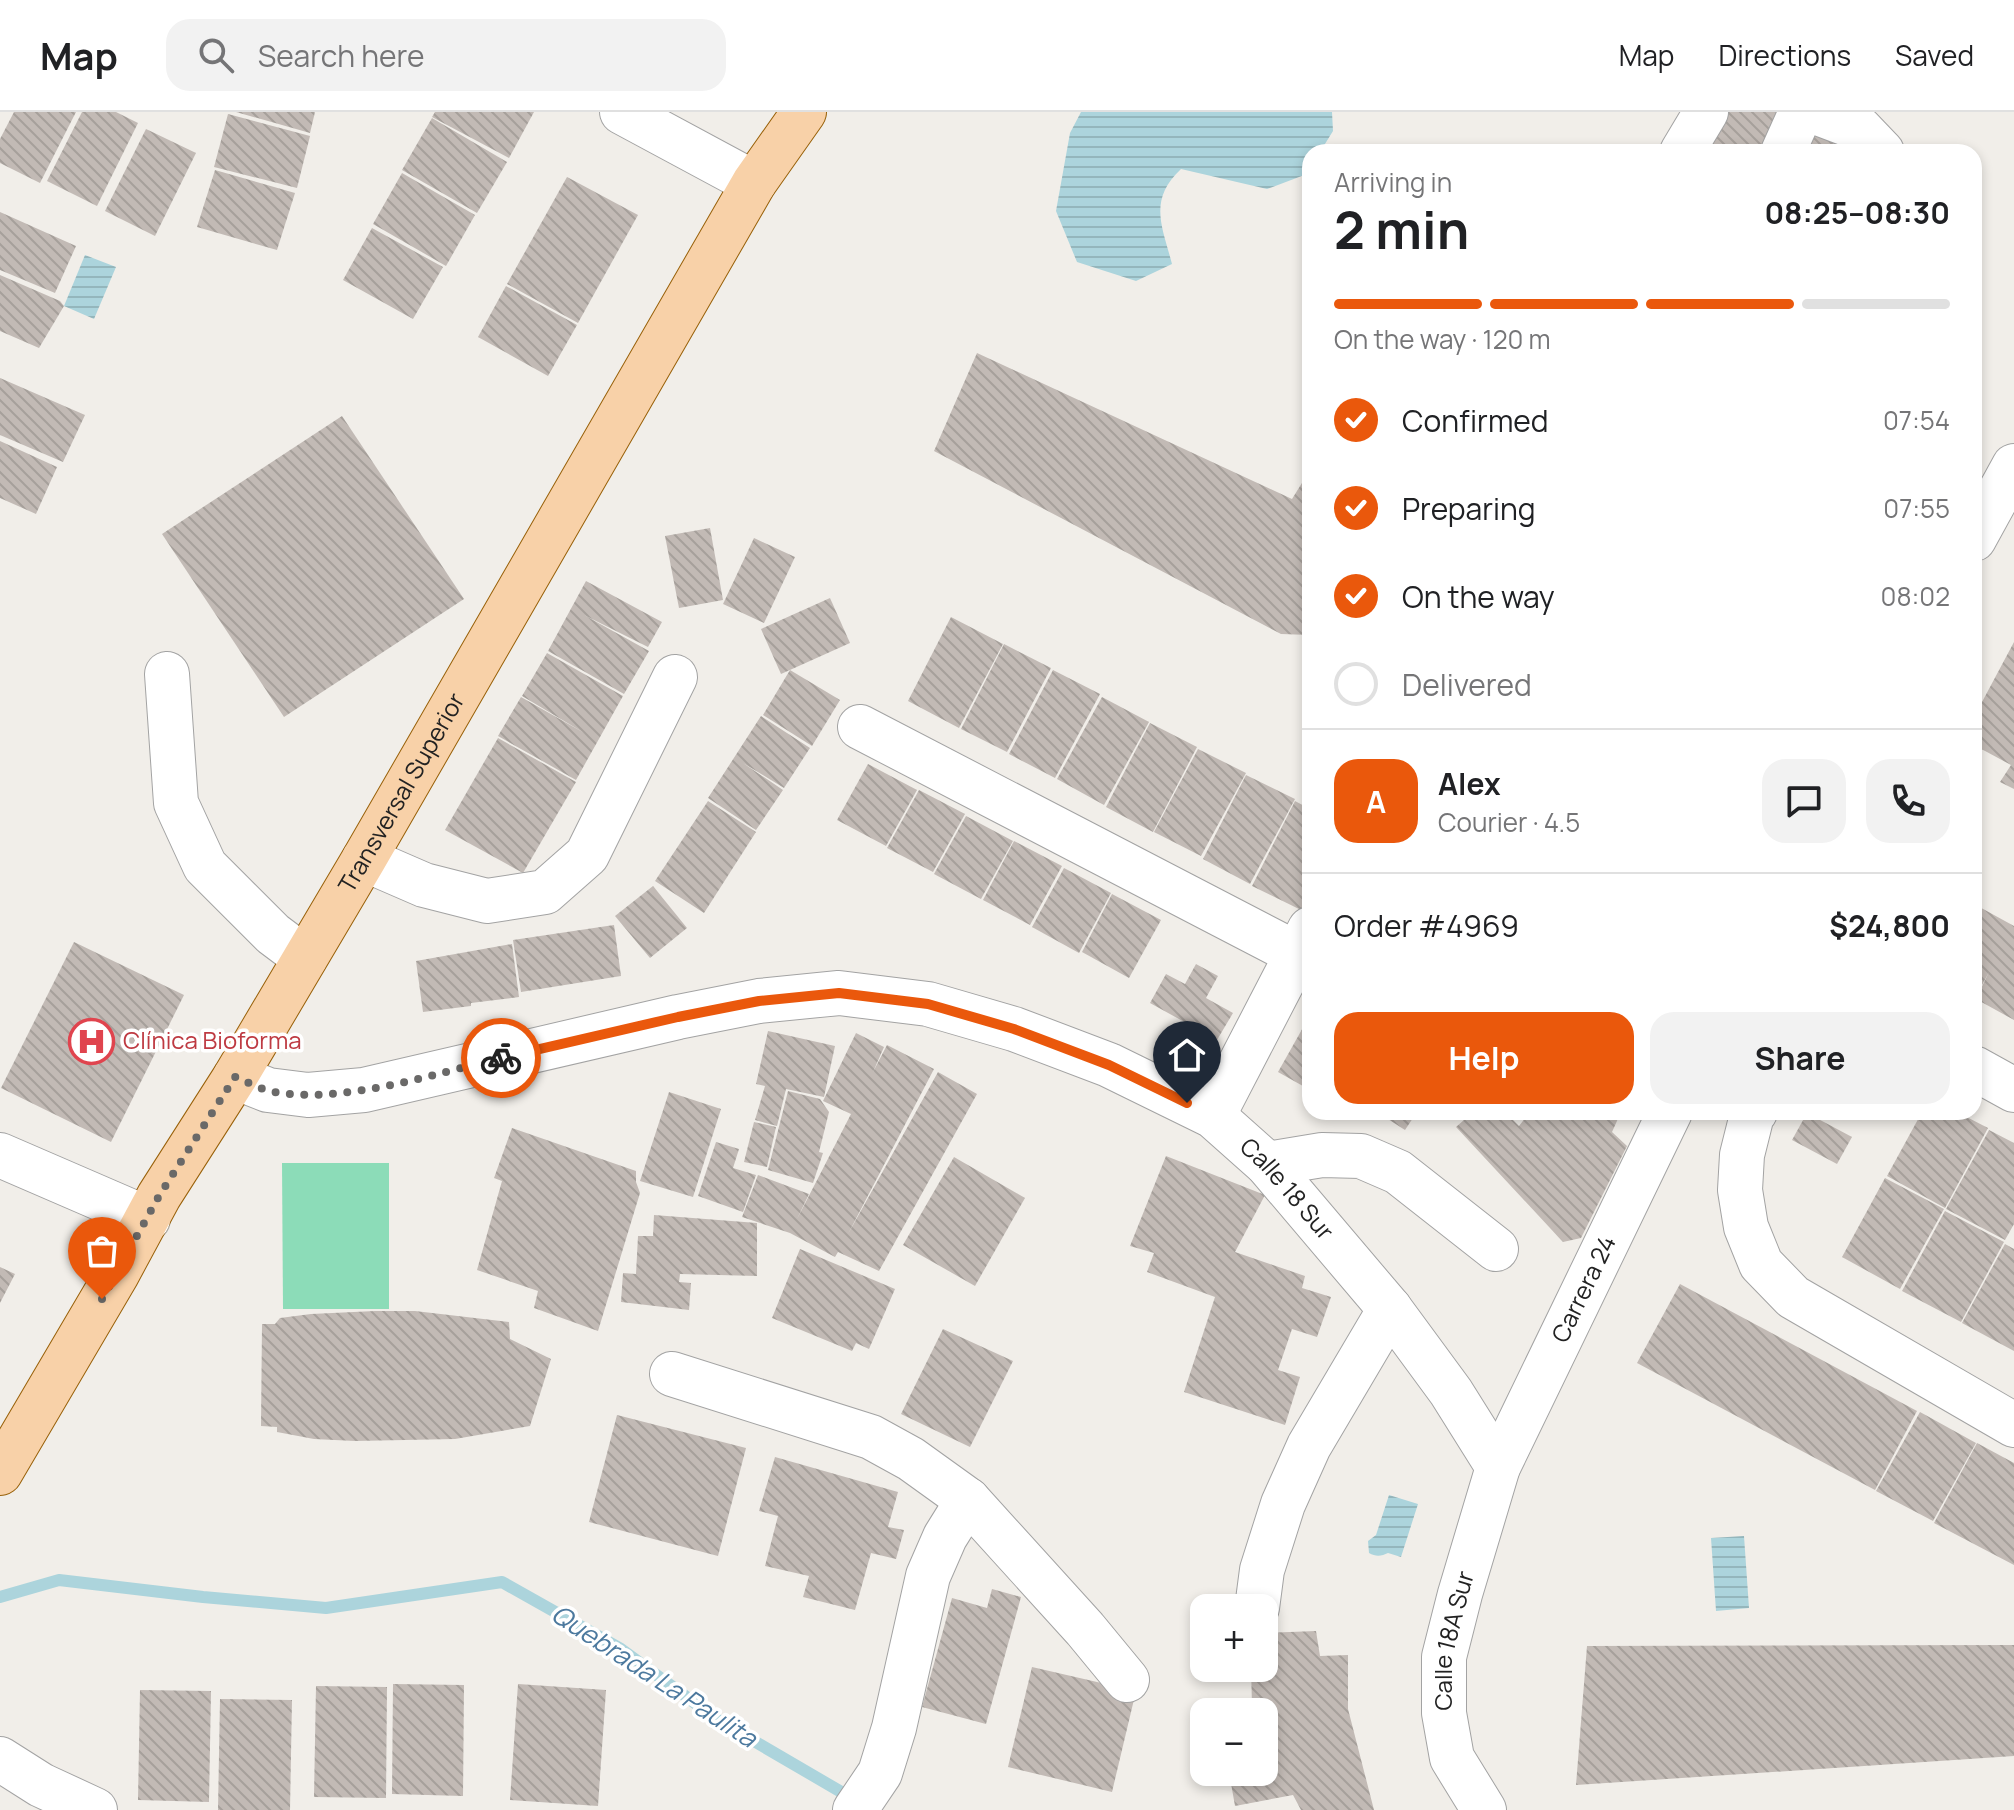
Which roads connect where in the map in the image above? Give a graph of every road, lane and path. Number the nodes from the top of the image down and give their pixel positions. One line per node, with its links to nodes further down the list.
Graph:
1 (622, 112): 9 (street)
2 (804, 112): 9 (main road, Transversal Superior)
3 (1706, 112): 6 (street)
4 (1801, 112): 7 (street)
5 (1815, 112): 8 (street)
6 (1687, 144)
7 (1787, 144)
8 (1874, 144)
9 (754, 183): 15 (main road, Transversal Superior)
10 (2013, 469): 11 (street)
11 (1982, 525)
12 (167, 674): 18 (street)
13 (675, 677): 15 (street)
14 (860, 727): 16 (street)
15 (364, 859): 18 (main road, Transversal Superior)
16 (1302, 941)
17 (1302, 946): 22 (street)
18 (305, 958): 20 (main road, Transversal Superior)
19 (1982, 1072): 21 (street)
20 (235, 1077): 22 (street, Calle 18 Sur); 27 (main road, Transversal Superior)
21 (2014, 1090)
22 (1213, 1116): 26 (street, Calle 18 Sur)
23 (1666, 1120): 32 (street, Carrera 24)
24 (1750, 1120): 31 (street)
25 (0, 1155): 27 (street)
26 (1267, 1164): 28 (street); 29 (street, Calle 18 Sur)
27 (148, 1219): 33 (main road, Transversal Superior)
28 (1496, 1249)
29 (1390, 1309): 32 (street, Calle 18 Sur); 35 (street)
30 (672, 1374): 34 (street)
31 (2014, 1425)
32 (1498, 1467): 40 (street, Calle 18A Sur)
33 (0, 1473)
34 (968, 1500): 36 (street); 38 (street)
35 (1259, 1594)
36 (1127, 1680)
37 (0, 1759): 39 (street)
38 (864, 1799)
39 (95, 1810)
40 (1484, 1810)

